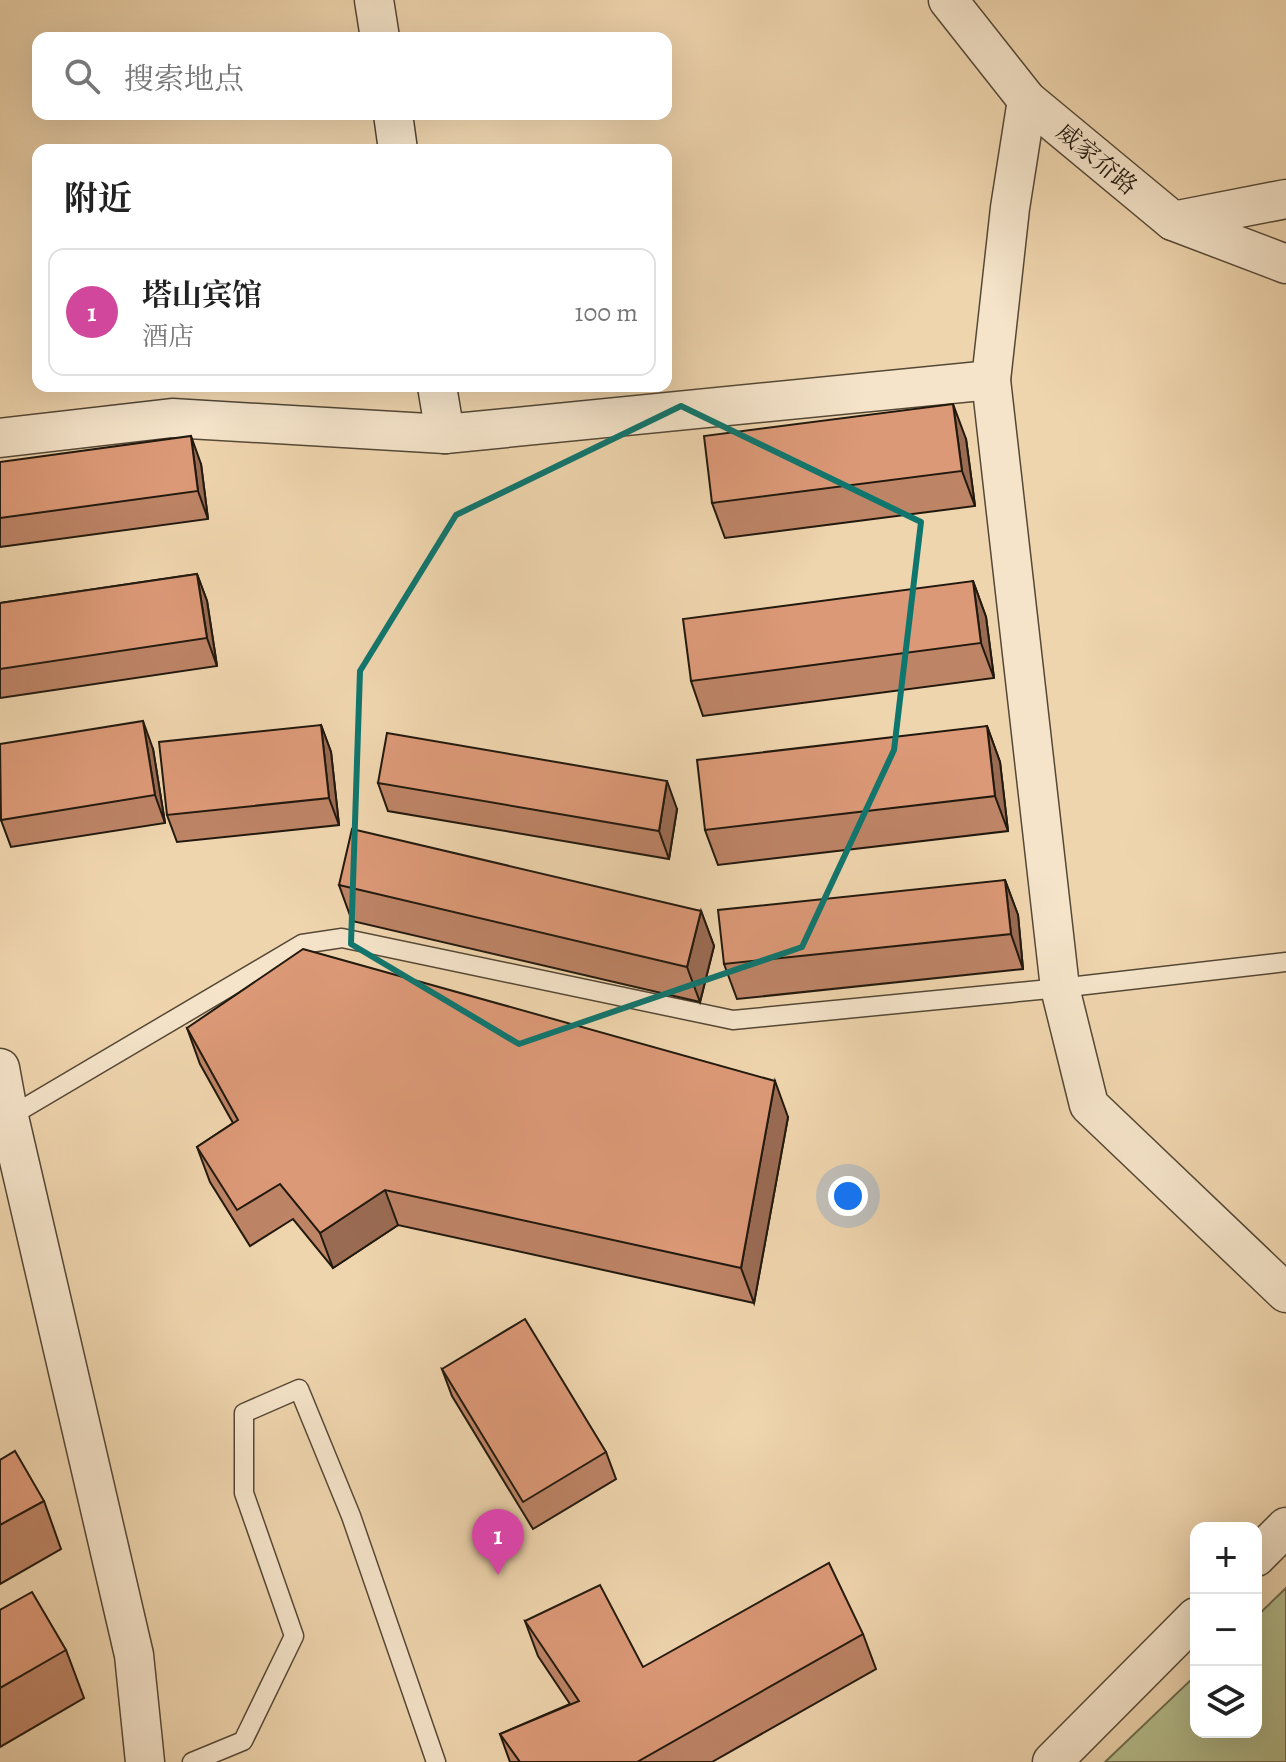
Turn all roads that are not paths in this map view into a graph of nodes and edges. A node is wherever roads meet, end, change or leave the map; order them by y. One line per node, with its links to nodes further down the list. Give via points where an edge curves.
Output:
1 (374, 0): 3 (street)
2 (948, 0): 4 (street, 威家夼路)
3 (379, 32)
4 (1027, 100): 8 (street, 威家夼路); 10 (street)
5 (394, 120): 6 (street)
6 (397, 144)
7 (1286, 199): 8 (street)
8 (1173, 221): 9 (street, 威家夼路)
9 (1286, 264)
10 (991, 380): 12 (street); 15 (street)
11 (438, 392): 12 (street)
12 (445, 434): 13 (street, via 172,418)
13 (0, 438)
14 (1286, 962): 15 (lane)
15 (1060, 988): 17 (lane, via 733,1020 342,938 302,944); 19 (street, via 1089,1105)
16 (0, 1068): 17 (street)
17 (9, 1117): 18 (street)
18 (15, 1199): 23 (street, via 134,1655)
19 (1286, 1293)
20 (1286, 1527): 21 (street)
21 (1262, 1551)
22 (1190, 1623): 26 (street)
23 (145, 1762)
24 (192, 1762): 25 (lane, via 243,1741 294,1636 244,1493 244,1413 299,1389 351,1516)
25 (436, 1762)
26 (1052, 1762)

